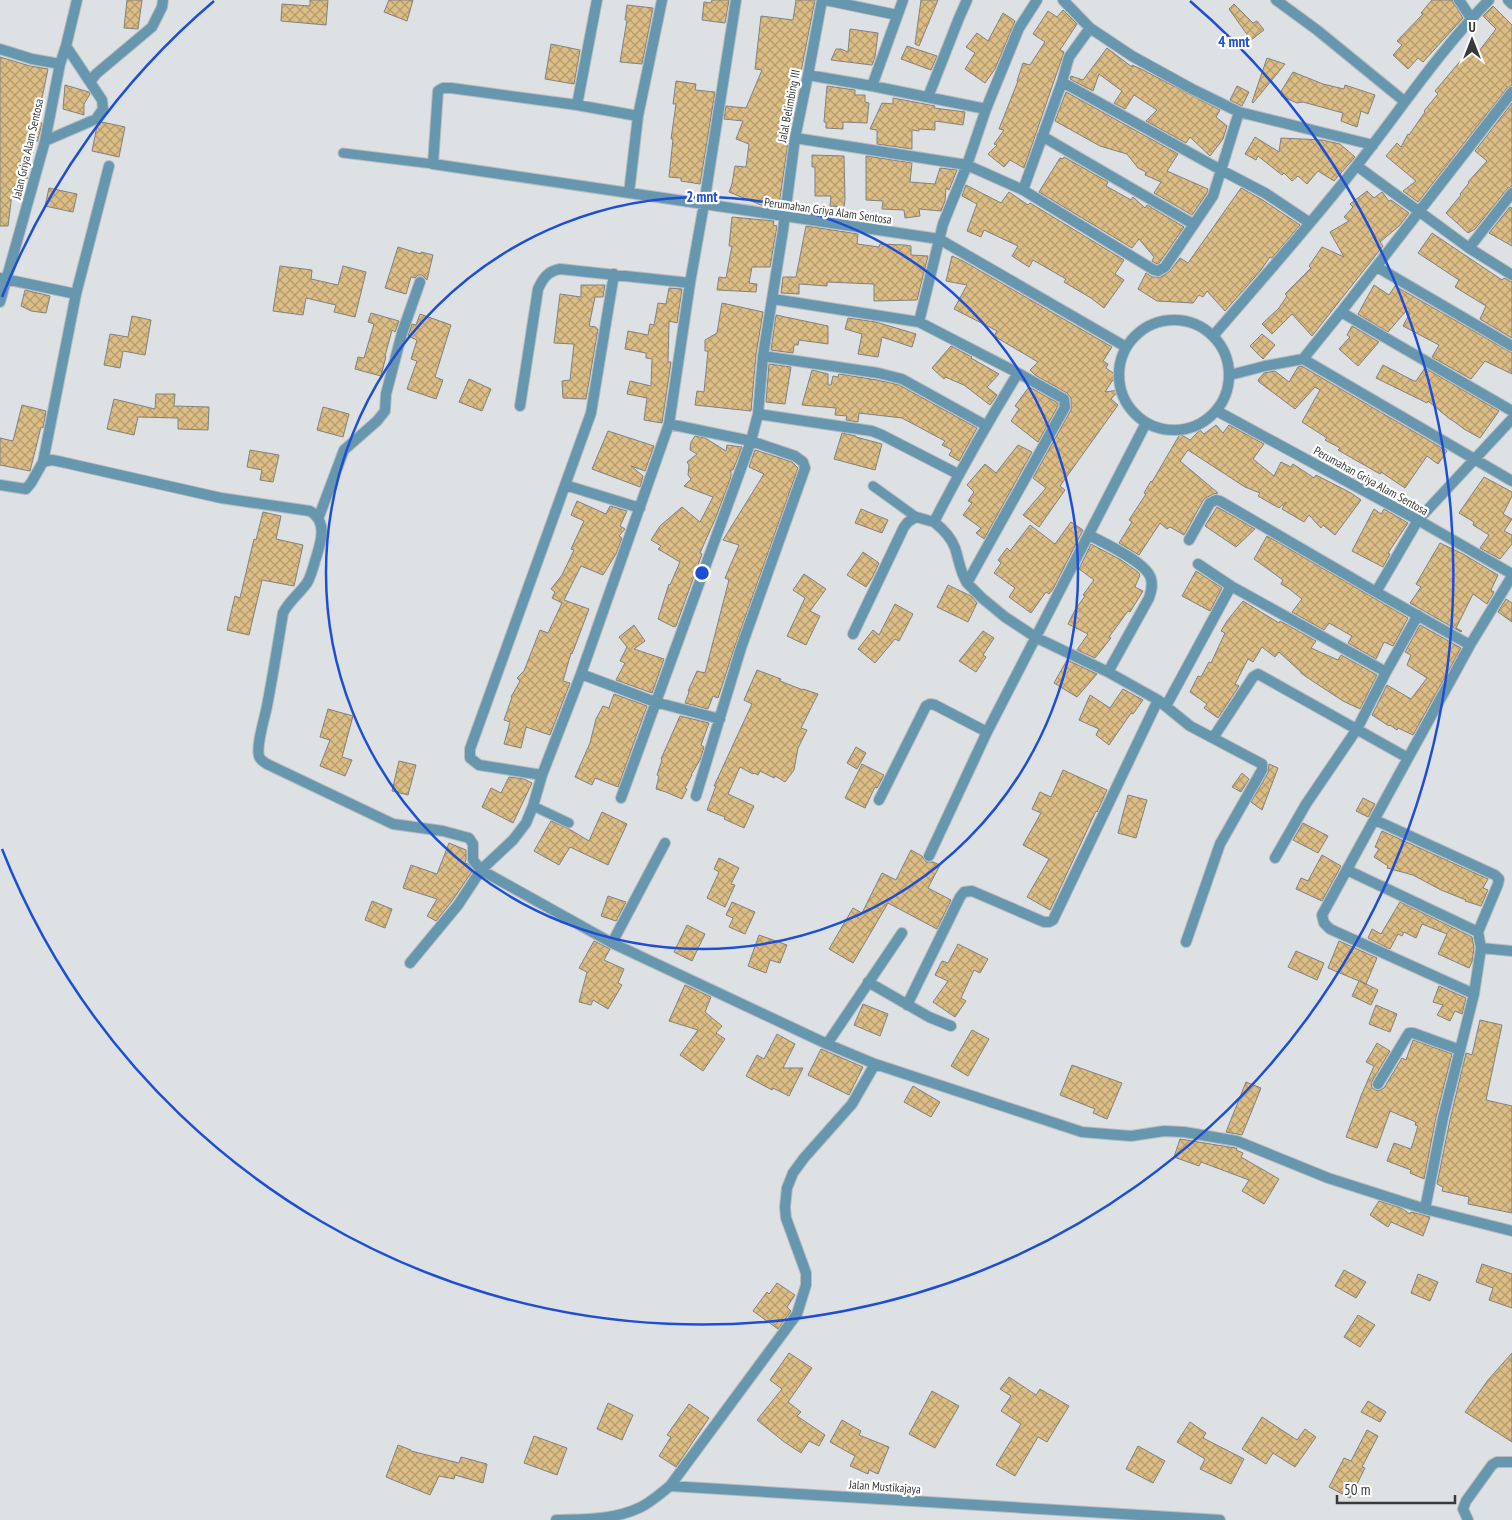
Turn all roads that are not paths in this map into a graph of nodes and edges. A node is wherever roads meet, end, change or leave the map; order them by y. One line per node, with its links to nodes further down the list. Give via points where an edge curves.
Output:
1 (77, 0): 19 (street, Jalan Griya Alam Sentosa)
2 (163, 0): 23 (street, via 152,26)
3 (598, 0): 29 (street)
4 (662, 0): 32 (street)
5 (736, 0): 46 (street)
6 (824, 0): 16 (street); 22 (street, Jalal Belimbing III)
7 (903, 0): 16 (street)
8 (967, 0): 27 (street)
9 (1037, 0): 30 (street, via 1019,28)
10 (1063, 0): 18 (street)
11 (1276, 0): 28 (street)
12 (1459, 0): 17 (street)
13 (1489, 0): 17 (street)
14 (1508, 0): 15 (street)
15 (1512, 4)
16 (897, 15): 25 (street)
17 (1471, 18): 28 (street)
18 (1090, 28): 24 (street, via 1069,57); 31 (street, via 1132,56)
19 (66, 46): 21 (street, Jalan Griya Alam Sentosa); 23 (street)
20 (0, 49): 21 (street)
21 (60, 64): 35 (street, Jalan Griya Alam Sentosa)
22 (808, 75): 25 (street); 34 (street, Jalal Belimbing III)
23 (90, 82): 35 (street, via 102,100 101,114)
24 (1062, 82): 33 (street); 42 (street)
25 (872, 86): 27 (street)
26 (1512, 92): 47 (street)
27 (928, 98): 30 (street)
28 (1404, 101): 36 (street)
29 (577, 105): 32 (street); 38 (street, via 443,88 437,95)
30 (986, 109): 39 (street)
31 (1239, 112): 36 (street); 42 (street)
32 (638, 116): 44 (street)
33 (1042, 136): 43 (street); 50 (street)
34 (795, 138): 39 (street); 48 (street, Jalal Belimbing III)
35 (45, 141): 56 (street, Jalan Griya Alam Sentosa)
36 (1373, 145): 41 (street)
37 (343, 153): 38 (lane)
38 (433, 164): 44 (street, Perumahan Griya Alam Sentosa)
39 (967, 165): 43 (street); 51 (street)
40 (109, 166): 59 (street)
41 (1357, 166): 47 (street); 49 (street)
42 (1221, 170): 49 (street, via 1265,193); 50 (street, via 1213,196)
43 (1023, 190): 50 (street, via 1156,271 1165,267)
44 (629, 193): 46 (street, Perumahan Griya Alam Sentosa)
45 (1512, 193): 52 (street)
46 (704, 204): 48 (street, Perumahan Griya Alam Sentosa); 58 (street)
47 (1419, 210): 52 (street); 53 (street)
48 (784, 217): 51 (street, Perumahan Griya Alam Sentosa); 60 (street, Jalal Belimbing III)
49 (1310, 223): 64 (street)
50 (1194, 224)
51 (939, 239): 63 (street); 65 (street, Perumahan Griya Alam Sentosa)
52 (1469, 248): 55 (street)
53 (1377, 267): 62 (street); 66 (street)
54 (614, 274): 58 (street); 71 (street, via 560,269 547,274 542,281 536,299); 85 (street, via 593,406)
55 (1512, 275)
56 (4, 279): 59 (street); 61 (street, Jalan Griya Alam Sentosa)
57 (420, 282): 89 (street, via 402,332 386,394 385,411 344,450)
58 (690, 283): 77 (street)
59 (76, 294): 81 (street)
60 (773, 299): 63 (street); 67 (street, Jalal Belimbing III)
61 (0, 302)
62 (1341, 312): 68 (street); 73 (street)
63 (919, 322): 69 (street)
64 (1214, 336): 65 (street, via 1200,326 1168,320 1151,325); 70 (street, via 1228,361)
65 (1126, 346): 76 (street, via 1120,364 1122,395 1136,416)
66 (1512, 346)
67 (763, 356): 74 (street, Jalal Belimbing III); 78 (street, via 902,379)
68 (1303, 359): 70 (street); 80 (street)
69 (1018, 373): 78 (street); 96 (street, via 1064,399 1065,407)
70 (1230, 375): 72 (street, via 1224,400)
71 (520, 406)
72 (1217, 411): 76 (street, via 1207,420 1184,430 1158,428); 90 (street, Perumahan Griya Alam Sentosa)
73 (1512, 412)
74 (758, 414): 79 (street, Jalal Belimbing III); 82 (street, via 872,432)
75 (1512, 419): 80 (street)
76 (1146, 423): 92 (street)
77 (669, 424): 79 (street); 87 (street)
78 (985, 425): 82 (street)
79 (751, 441): 106 (street, Jalal Belimbing III); 108 (street, via 795,456 804,462 805,468 741,648)
80 (1474, 460): 83 (street); 90 (street)
81 (43, 462): 84 (street, via 26,489); 89 (street, via 52,460 221,498 310,512)
82 (958, 474): 91 (street)
83 (1512, 481)
84 (0, 485)
85 (566, 485): 87 (street); 113 (street, via 469,754 479,765)
86 (873, 486): 88 (lane)
87 (640, 508): 105 (street)
88 (916, 517): 91 (street); 100 (street, via 904,527)
89 (318, 519): 123 (street, via 322,540 311,574 283,613 259,756 278,770 388,823 469,838 474,844 474,860)
90 (1418, 520): 95 (street, Perumahan Griya Alam Sentosa); 98 (street)
91 (934, 522): 96 (street, via 950,537)
92 (1089, 535): 101 (street); 103 (street, via 1143,566 1151,578 1148,598)
93 (1189, 540): 98 (street, via 1210,503 1220,500)
94 (1198, 564): 97 (street)
95 (1512, 575): 102 (street)
96 (967, 583): 101 (street, via 1005,617)
97 (1231, 586): 104 (street); 107 (street)
98 (1376, 592): 99 (street)
99 (1418, 615): 102 (street); 104 (street)
100 (852, 634)
101 (1037, 638): 103 (street); 110 (street)
102 (1470, 645): 112 (street)
103 (1108, 672): 107 (street)
104 (1386, 672): 109 (street)
105 (581, 674): 106 (street); 113 (street)
106 (655, 702): 108 (street); 115 (street, Jalal Belimbing III)
107 (1162, 703): 111 (street, via 1190,726); 134 (street, via 1053,920 1044,922 972,891 964,892)
108 (720, 720): 114 (street)
109 (1357, 729): 111 (street, via 1258,674); 112 (street); 122 (street, via 1306,804)
110 (987, 732): 116 (street, via 935,705 926,706); 121 (street)
111 (1214, 738): 127 (street, via 1260,762 1263,768 1220,844)
112 (1408, 758): 118 (street)
113 (542, 774): 117 (street)
114 (696, 796)
115 (621, 798)
116 (879, 800)
117 (534, 806): 119 (lane); 123 (street, via 514,840)
118 (1375, 820): 124 (street); 125 (street, via 1497,876 1498,884)
119 (569, 823)
120 (666, 843): 128 (street)
121 (929, 856)
122 (1275, 858)
123 (481, 870): 128 (street); 131 (street, via 458,905)
124 (1346, 870): 125 (street); 133 (street, via 1323,911 1322,920 1326,926)
125 (1478, 932): 129 (street)
126 (902, 933): 132 (street)
127 (1186, 942)
128 (612, 943): 136 (street)
129 (1481, 948): 130 (street); 133 (street)
130 (1512, 951)
131 (410, 963)
132 (868, 982): 134 (street); 136 (street)
133 (1474, 994): 137 (street)
134 (907, 1006): 135 (street)
135 (950, 1026)
136 (827, 1044): 138 (street)
137 (1460, 1050): 139 (street, via 1409,1034); 140 (street)
138 (875, 1064): 140 (street, via 1082,1132 1131,1136 1170,1131 1227,1138 1328,1178); 143 (street, via 852,1104 804,1158 787,1188 786,1218 806,1274 797,1314)
139 (1378, 1084)
140 (1425, 1209): 141 (street)
141 (1512, 1231)
142 (1512, 1462): 146 (street, via 1492,1465 1466,1501 1463,1508)
143 (670, 1486): 144 (street, via 640,1508 623,1514); 145 (street, Jalan Mustikajaya)
144 (556, 1520)
145 (1220, 1520)
146 (1468, 1520)

